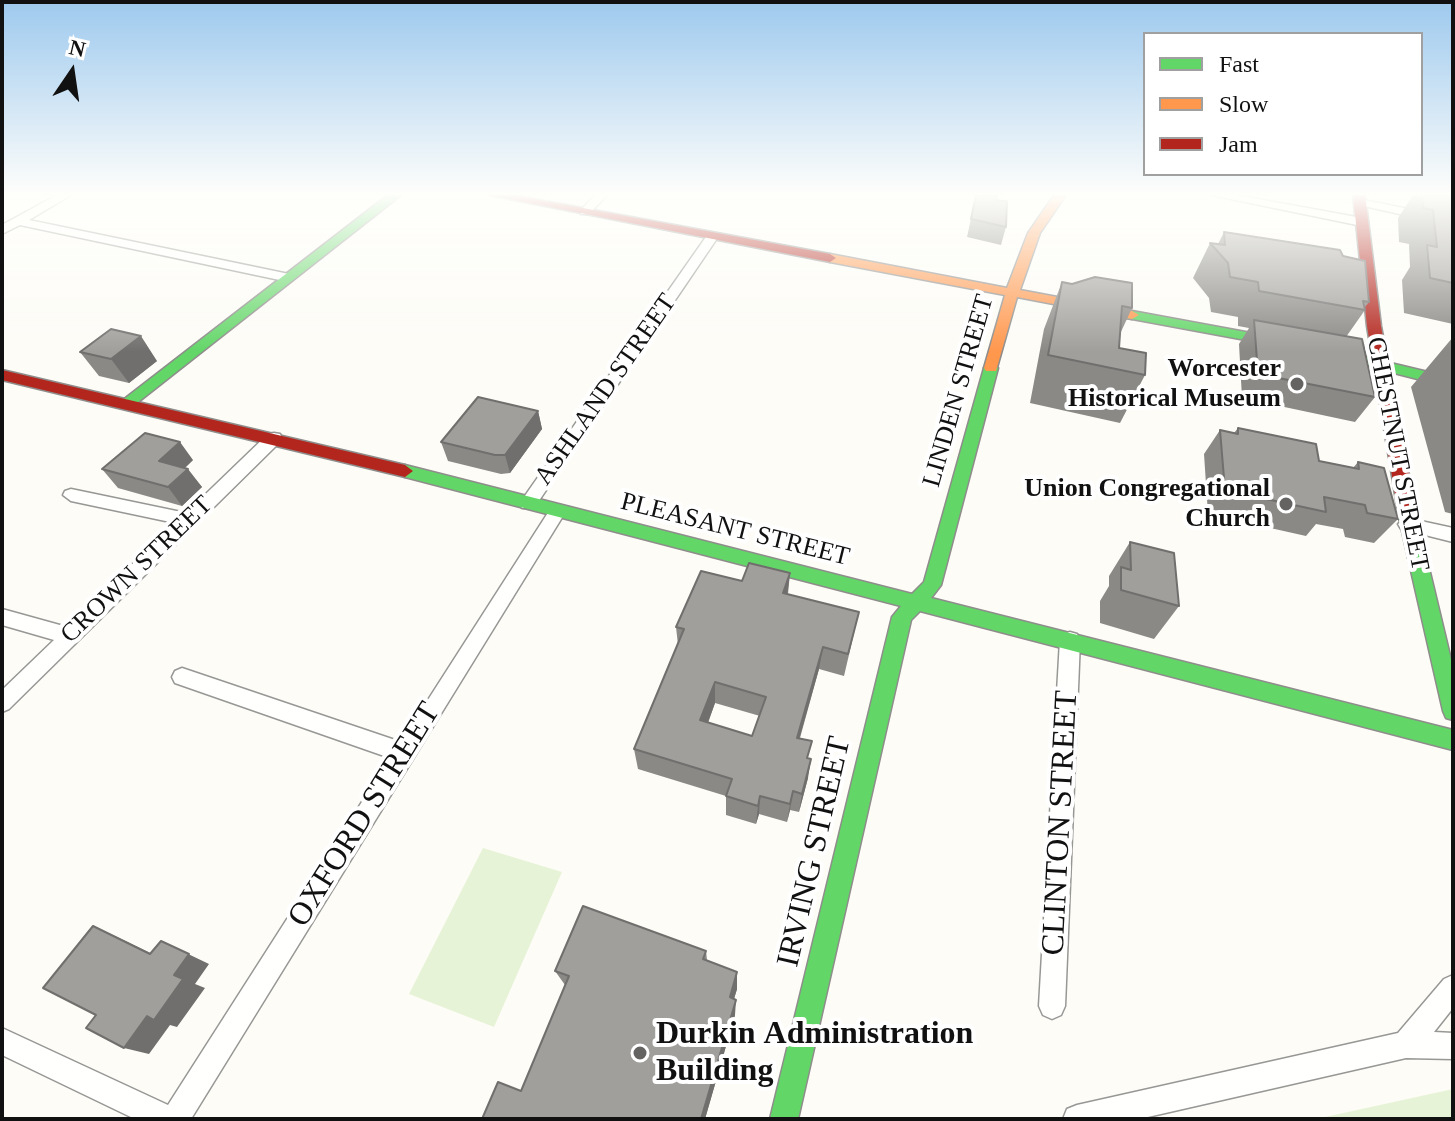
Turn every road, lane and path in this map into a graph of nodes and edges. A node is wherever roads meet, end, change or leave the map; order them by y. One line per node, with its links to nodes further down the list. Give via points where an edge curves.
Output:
1 (143, 247): 7 (street)
2 (328, 247): 7 (main road)
3 (705, 247): 15 (street, ASHLAND STREET)
4 (768, 247): 8 (main road)
5 (1029, 247): 8 (main road, LINDEN STREET)
6 (1365, 247): 9 (main road, CHESTNUT STREET)
7 (289, 278): 12 (main road)
8 (1014, 293): 9 (main road); 20 (main road, LINDEN STREET, via 932,585)
9 (1377, 361): 11 (main road); 18 (main road, CHESTNUT STREET)
10 (2, 375): 12 (main road, PLEASANT STREET)
11 (1453, 383)
12 (128, 403): 13 (main road, PLEASANT STREET)
13 (274, 438): 15 (main road, PLEASANT STREET); 17 (street, CROWN STREET)
14 (71, 495): 17 (street)
15 (528, 504): 16 (main road, PLEASANT STREET)
16 (557, 512): 20 (main road, PLEASANT STREET); 28 (street, OXFORD STREET)
17 (189, 520): 22 (street, CROWN STREET)
18 (1407, 524): 19 (street); 26 (main road, CHESTNUT STREET)
19 (1453, 535)
20 (914, 602): 23 (main road, PLEASANT STREET); 36 (main road, IRVING STREET, via 902,617)
21 (2, 617): 22 (street)
22 (70, 636): 25 (street, CROWN STREET)
23 (1070, 640): 27 (main road, PLEASANT STREET); 30 (street, CLINTON STREET)
24 (182, 677): 28 (street)
25 (2, 703)
26 (1453, 711)
27 (1453, 740)
28 (405, 753): 35 (street, OXFORD STREET)
29 (1453, 988): 32 (street)
30 (1052, 1006)
31 (2, 1041): 34 (street)
32 (1406, 1045): 33 (street); 37 (street)
33 (1453, 1046)
34 (166, 1119)
35 (175, 1119)
36 (784, 1119)
37 (1077, 1119)

